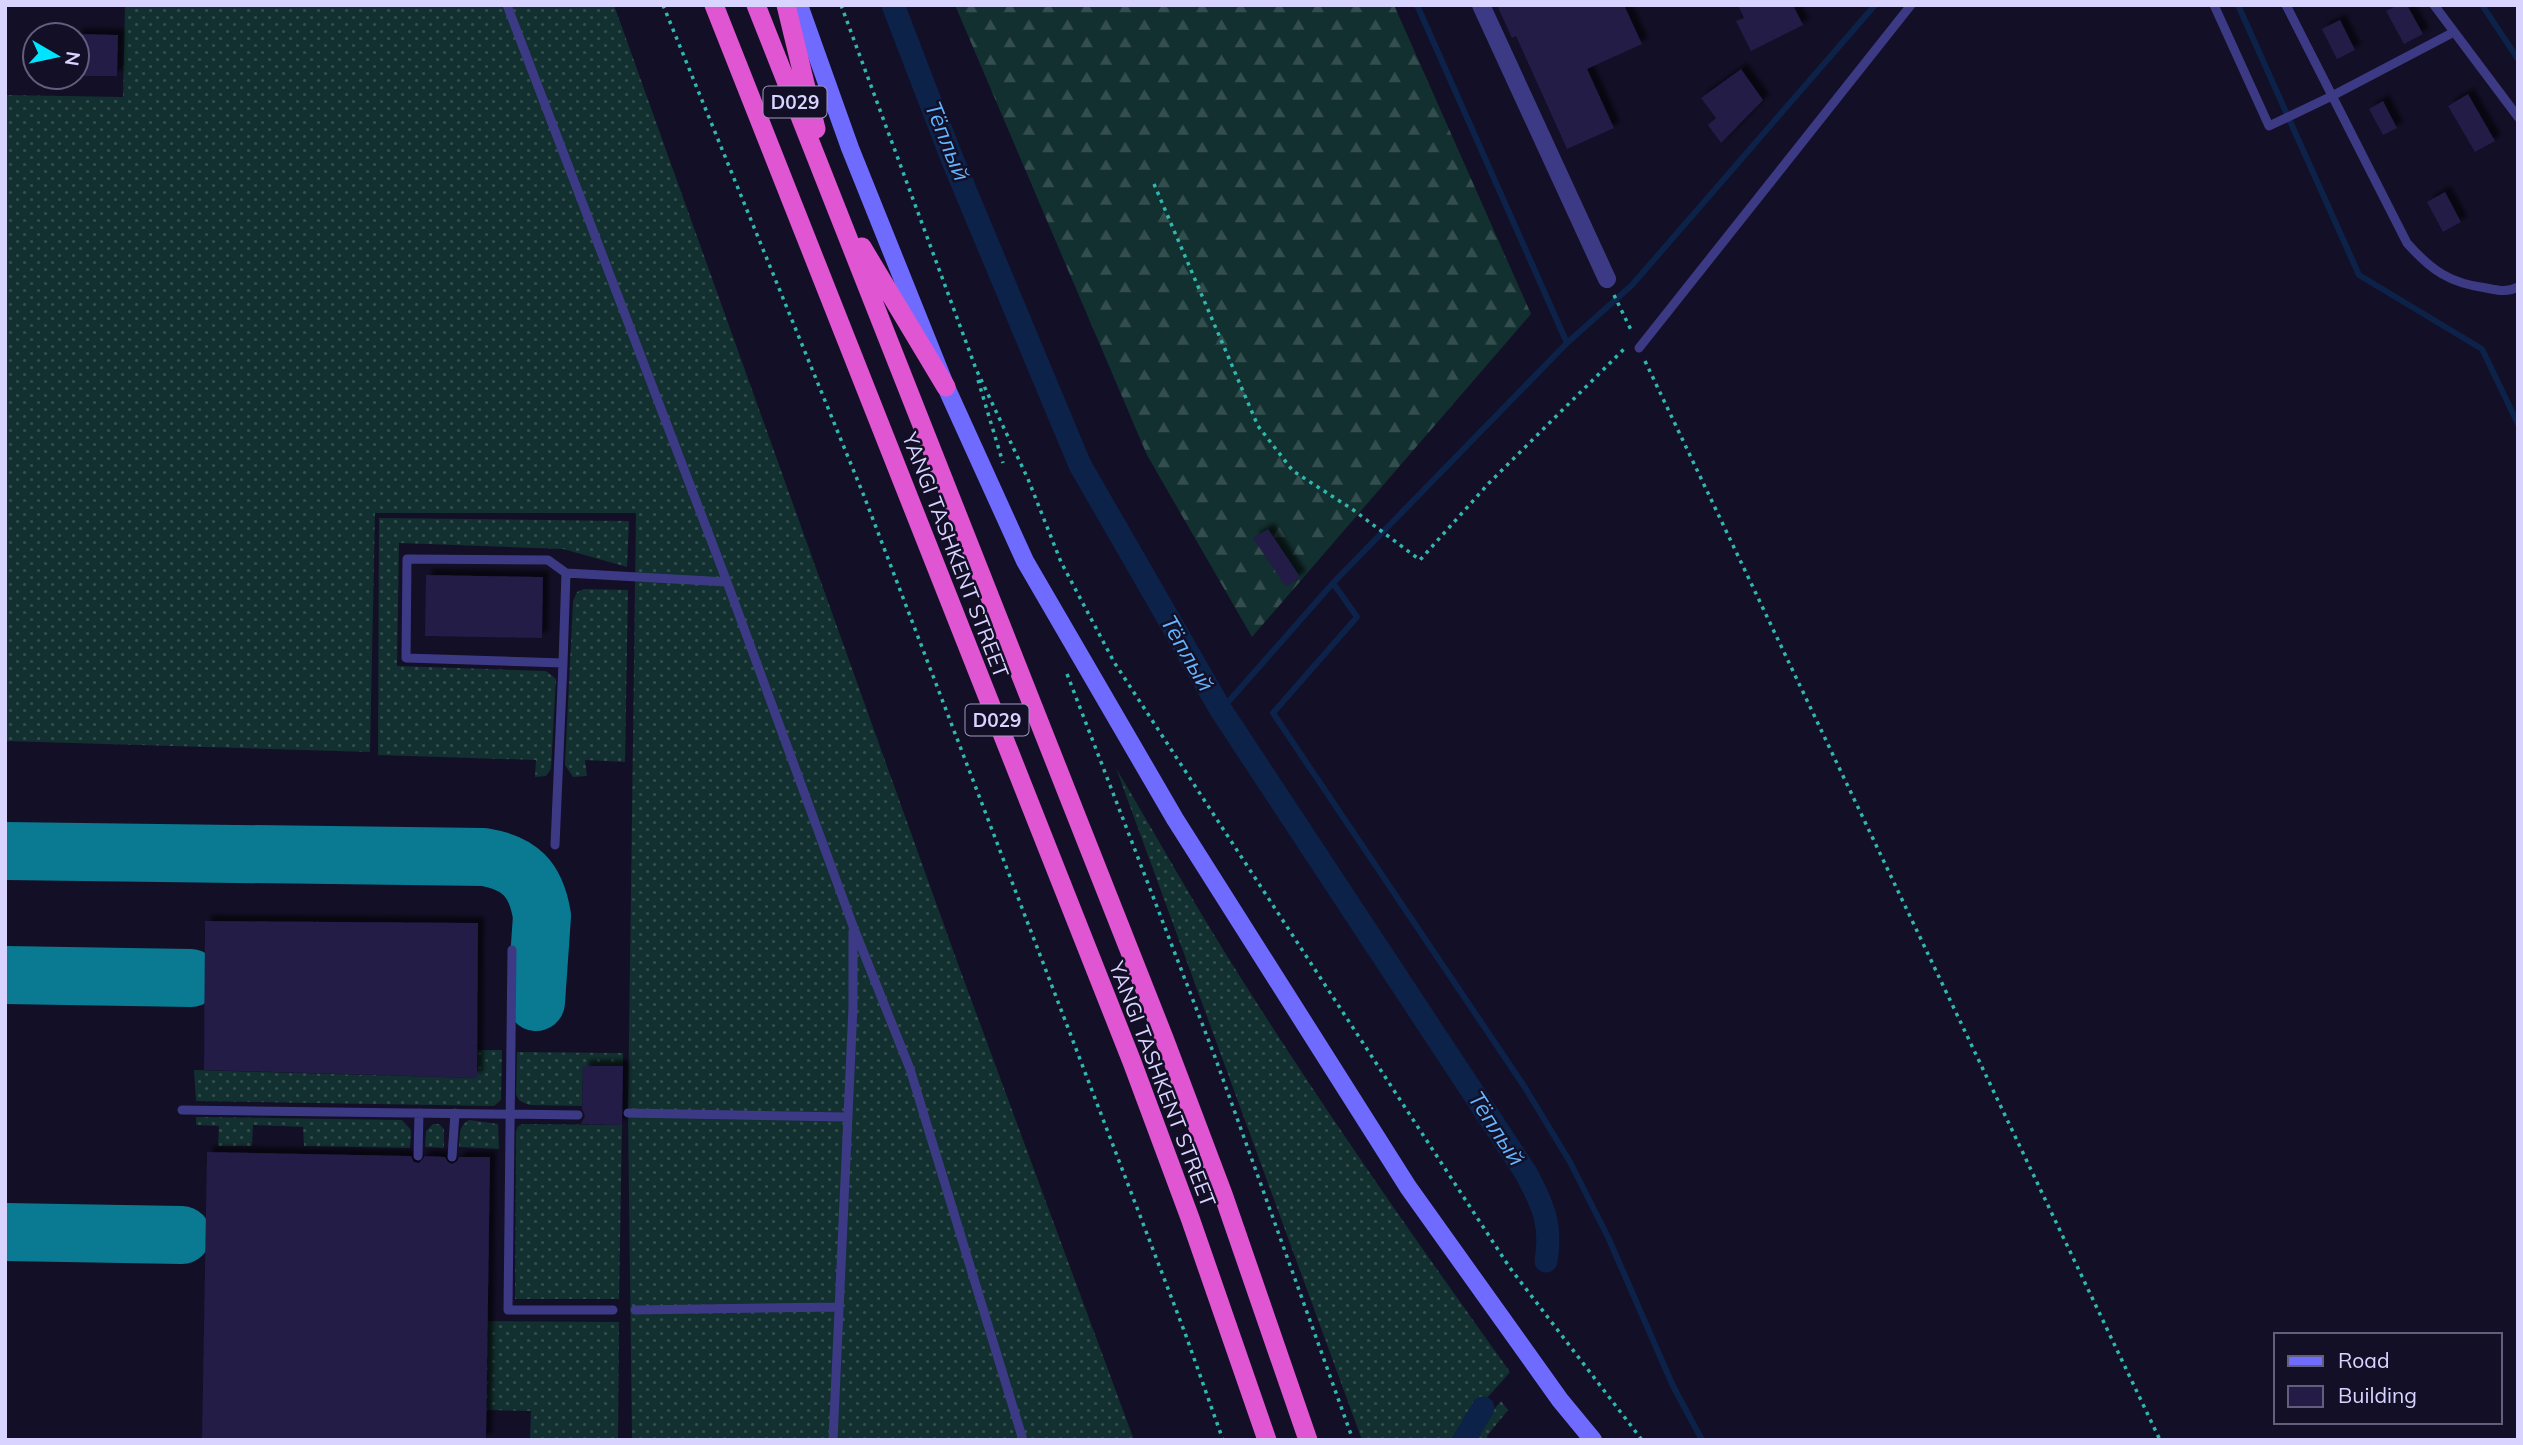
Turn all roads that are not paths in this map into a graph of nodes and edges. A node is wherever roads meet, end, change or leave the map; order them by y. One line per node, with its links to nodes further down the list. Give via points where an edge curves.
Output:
1 (507, 5): 20 (lane)
2 (714, 5): 39 (highway, YANGI TASHKENT STREET / D029, via 1132,1062)
3 (756, 5): 14 (highway, YANGI TASHKENT STREET / D029)
4 (786, 5): 14 (highway)
5 (799, 5): 18 (main road, via 850,148)
6 (1481, 5): 15 (street)
7 (1911, 5): 17 (lane)
8 (2214, 5): 12 (lane, via 2269,126)
9 (2286, 5): 12 (lane)
10 (2434, 5): 11 (lane)
11 (2454, 32): 12 (lane); 13 (lane)
12 (2332, 96): 16 (lane, via 2407,243 2425,264 2460,285)
13 (2518, 117)
14 (833, 200): 18 (highway); 40 (highway, YANGI TASHKENT STREET / D029, via 1159,1025)
15 (1606, 279)
16 (2518, 288)
17 (1639, 348)
18 (946, 387): 41 (main road, via 1026,561 1175,819 1408,1187)
19 (566, 573): 20 (lane); 21 (lane); 21 (lane, via 548,560 407,559 406,657)
20 (727, 582): 23 (lane)
21 (562, 663): 22 (lane)
22 (555, 845)
23 (853, 926): 31 (lane); 38 (lane, via 910,1069)
24 (512, 950): 29 (lane)
25 (182, 1110): 26 (lane)
26 (419, 1113): 27 (lane); 32 (lane)
27 (455, 1113): 29 (lane); 33 (lane)
28 (628, 1113): 31 (lane)
29 (510, 1114): 30 (lane); 35 (lane, via 508,1310)
30 (578, 1115)
31 (846, 1117): 34 (lane)
32 (418, 1156)
33 (453, 1157)
34 (838, 1307): 36 (lane); 37 (lane)
35 (613, 1310)
36 (635, 1310)
37 (833, 1440)
38 (1023, 1440)
39 (1267, 1440)
40 (1308, 1440)
41 (1593, 1440)

